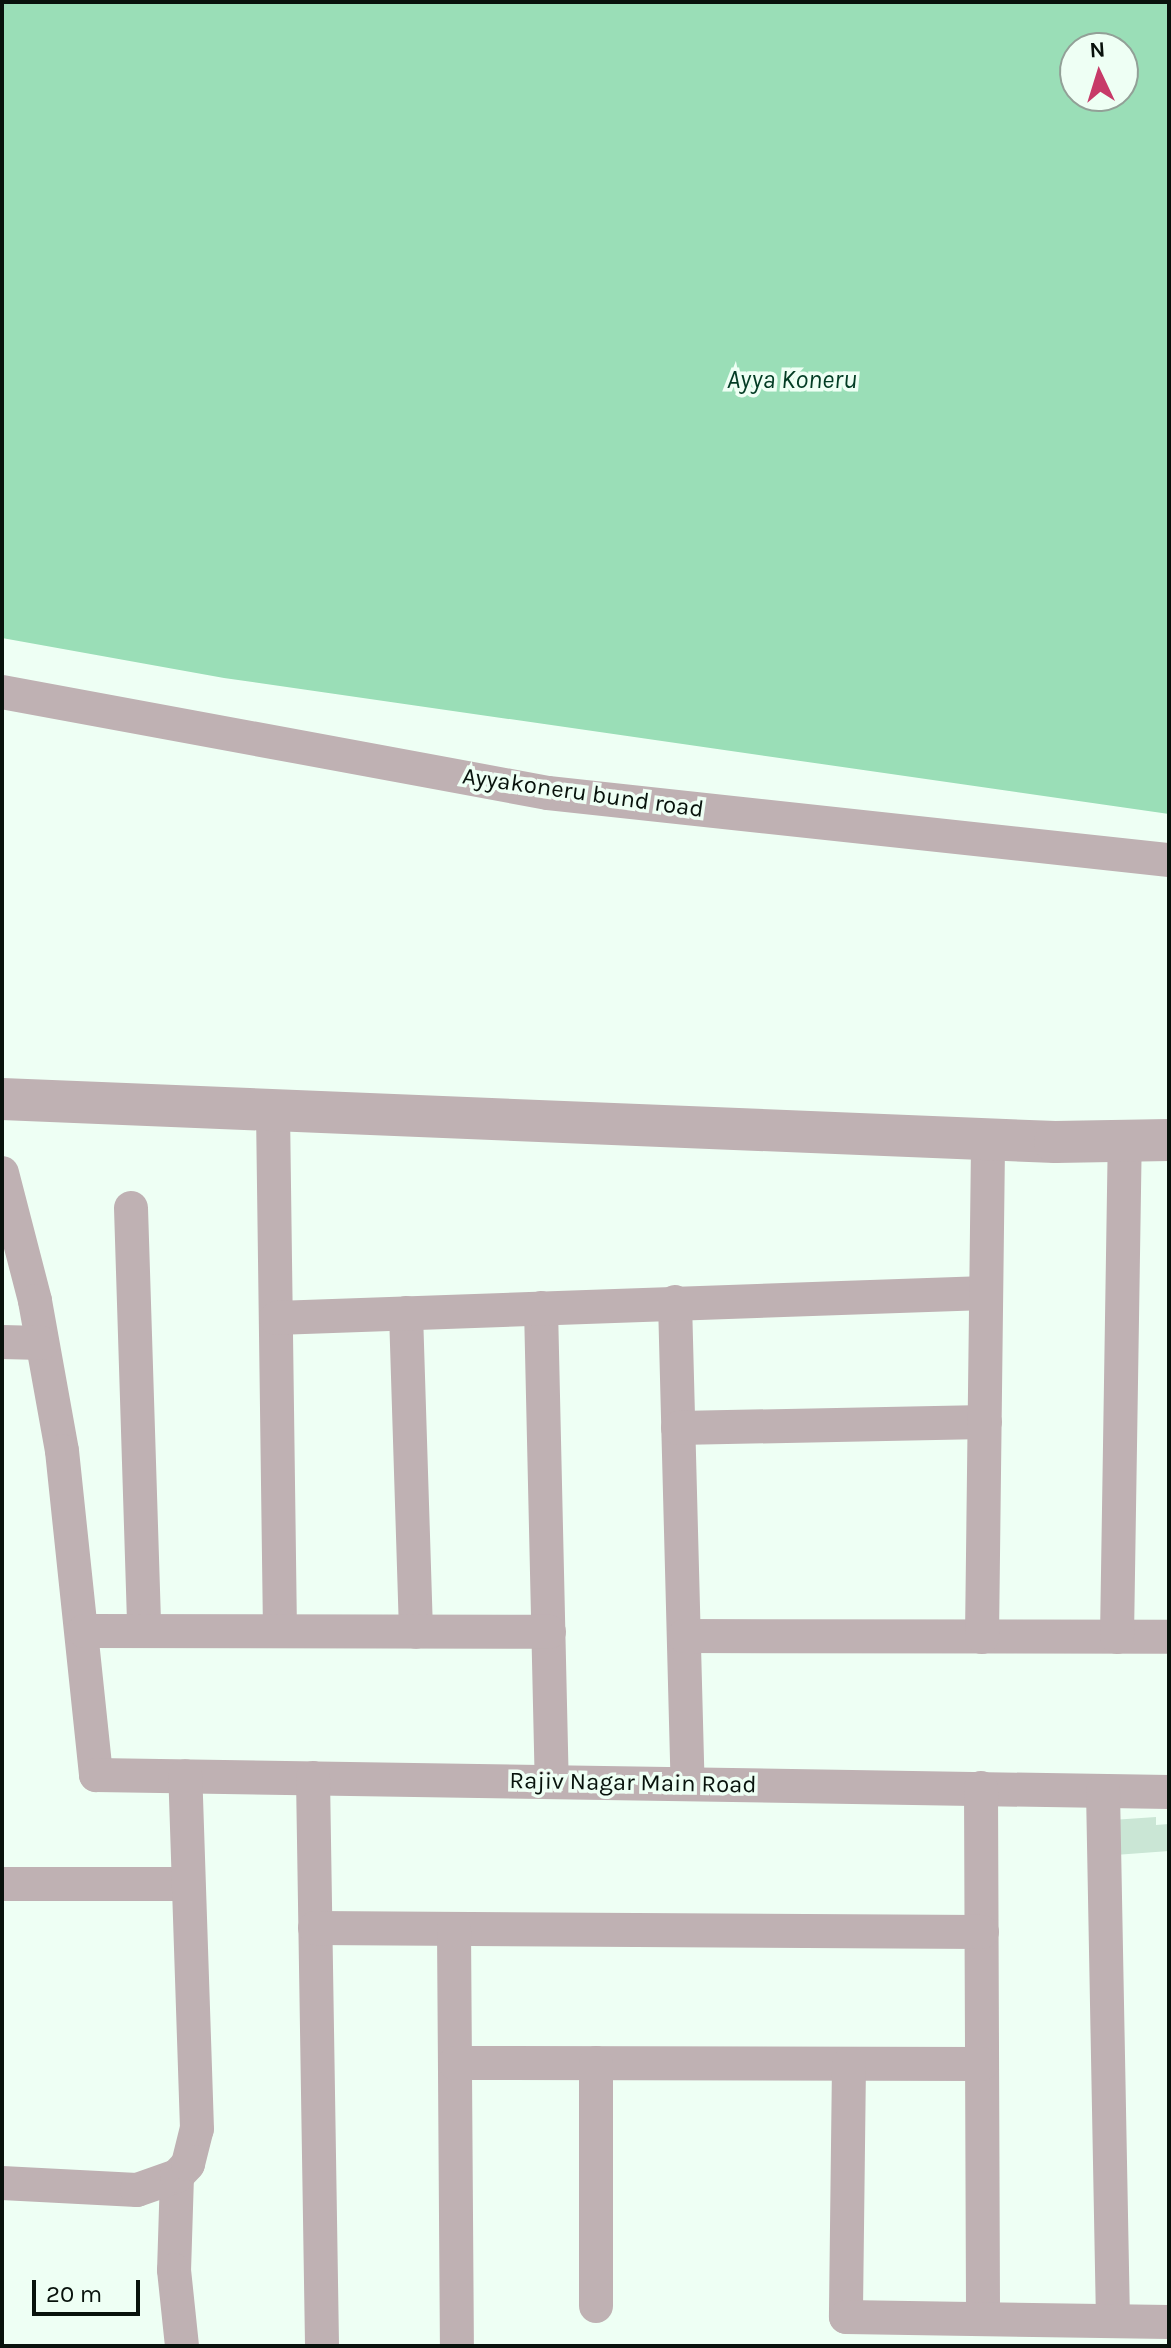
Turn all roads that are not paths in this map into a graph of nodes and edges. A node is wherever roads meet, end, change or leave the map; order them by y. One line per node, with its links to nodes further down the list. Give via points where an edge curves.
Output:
1 (2, 692): 2 (street, Ayyakoneru bund road, via 548,793)
2 (1169, 860)
3 (2, 1099): 4 (street)
4 (273, 1111): 5 (street); 14 (street)
5 (988, 1139): 6 (street); 10 (street)
6 (1125, 1140): 7 (street); 26 (street)
7 (1169, 1140)
8 (2, 1173): 16 (street)
9 (131, 1208): 20 (street)
10 (986, 1293): 11 (street); 17 (street)
11 (675, 1302): 12 (street); 18 (street)
12 (541, 1308): 13 (street); 23 (street)
13 (406, 1313): 14 (street); 22 (street)
14 (276, 1318): 21 (street)
15 (2, 1342): 16 (street)
16 (42, 1343): 19 (street)
17 (985, 1422): 18 (street); 25 (street)
18 (678, 1428): 24 (street)
19 (84, 1631): 20 (street); 28 (street, Rajiv Nagar Main Road, via 96,1775)
20 (144, 1631): 21 (street)
21 (280, 1631): 22 (street)
22 (416, 1632): 23 (street)
23 (549, 1632): 30 (street)
24 (684, 1636): 25 (street); 31 (street)
25 (982, 1637): 26 (street)
26 (1117, 1637): 27 (street)
27 (1169, 1637)
28 (185, 1776): 29 (street, Rajiv Nagar Main Road); 36 (street)
29 (313, 1778): 30 (street, Rajiv Nagar Main Road); 37 (street)
30 (552, 1782): 31 (street, Rajiv Nagar Main Road)
31 (688, 1784): 32 (street, Rajiv Nagar Main Road)
32 (981, 1788): 33 (street, Rajiv Nagar Main Road); 39 (street)
33 (1103, 1791): 34 (street, Rajiv Nagar Main Road); 48 (street)
34 (1169, 1792)
35 (2, 1884): 36 (street)
36 (188, 1884): 44 (street, via 197,2129 188,2164)
37 (315, 1928): 38 (street); 51 (street)
38 (454, 1929): 39 (street); 40 (street)
39 (982, 1932): 43 (street)
40 (455, 2063): 41 (street); 52 (street)
41 (596, 2063): 42 (street); 46 (street)
42 (849, 2064): 43 (street); 47 (street, via 846,2317)
43 (982, 2064): 47 (street)
44 (177, 2176): 45 (street, via 158,2185 113,2191); 50 (street, via 174,2270)
45 (2, 2183)
46 (596, 2306)
47 (983, 2319): 48 (street)
48 (1113, 2321): 49 (street)
49 (1169, 2322)
50 (182, 2346)
51 (322, 2346)
52 (457, 2346)

